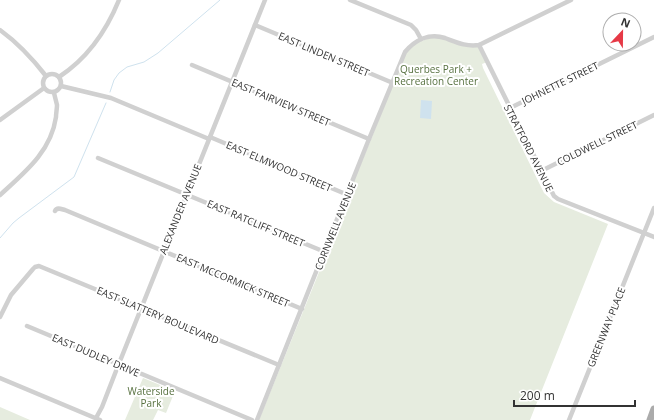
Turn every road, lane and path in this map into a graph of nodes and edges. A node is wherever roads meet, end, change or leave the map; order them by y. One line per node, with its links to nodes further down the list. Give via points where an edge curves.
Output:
1 (119, 0): 12 (street, via 92,48)
2 (265, 0): 5 (street, ALEXANDER AVENUE)
3 (350, 0): 8 (street, via 411,25)
4 (570, 0): 9 (street)
5 (255, 25): 13 (street, ALEXANDER AVENUE); 14 (street, EAST LINDEN STREET)
6 (0, 30): 11 (street, via 24,49)
7 (654, 37): 18 (street, JOHNETTE STREET)
8 (421, 39): 9 (street, via 441,37 463,45); 14 (street, CORNWELL AVENUE, via 406,52)
9 (479, 45): 18 (street, STRATFORD AVENUE)
10 (192, 65): 13 (street, EAST FAIRVIEW STREET)
11 (46, 76): 12 (street, via 55,74); 16 (street, via 42,82)
12 (59, 77): 15 (street)
13 (232, 82): 21 (street, ALEXANDER AVENUE); 22 (street, EAST FAIRVIEW STREET)
14 (393, 83): 22 (street, CORNWELL AVENUE)
15 (61, 86): 17 (street); 21 (street, EAST ELMWOOD STREET, via 110,98)
16 (44, 88): 17 (street); 20 (street)
17 (54, 92): 25 (street, via 57,105 50,138 29,169)
18 (510, 108): 24 (street, STRATFORD AVENUE)
19 (654, 115): 24 (street, COLDWELL STREET)
20 (0, 120)
21 (209, 138): 26 (street, ALEXANDER AVENUE); 27 (street, EAST ELMWOOD STREET)
22 (370, 139): 27 (street, CORNWELL AVENUE)
23 (98, 158): 26 (street, EAST RATCLIFF STREET)
24 (541, 171): 30 (street, STRATFORD AVENUE, via 555,197)
25 (0, 195)
26 (186, 195): 32 (street, ALEXANDER AVENUE); 33 (street, EAST RATCLIFF STREET)
27 (348, 195): 33 (street, CORNWELL AVENUE)
28 (654, 208): 30 (street, GREENWAY PLACE)
29 (54, 211): 32 (street, EAST MCCORMICK STREET, via 58,208 65,210)
30 (644, 233): 31 (street, STRATFORD AVENUE); 45 (street, GREENWAY PLACE)
31 (654, 238)
32 (164, 251): 34 (street, ALEXANDER AVENUE); 35 (street, EAST MCCORMICK STREET)
33 (325, 252): 35 (street, CORNWELL AVENUE)
34 (141, 308): 36 (street, EAST SLATTERY BOULEVARD, via 37,266 11,295); 38 (street, ALEXANDER AVENUE); 39 (street, EAST SLATTERY BOULEVARD)
35 (302, 309): 39 (street, CORNWELL AVENUE)
36 (0, 317)
37 (27, 326): 38 (street, EAST DUDLEY DRIVE)
38 (118, 364): 42 (street, ALEXANDER AVENUE); 43 (street, EAST DUDLEY DRIVE)
39 (279, 365): 44 (street, CORNWELL AVENUE)
40 (0, 378): 42 (street)
41 (654, 409): 46 (main road)
42 (98, 419)
43 (252, 420)
44 (257, 420)
45 (569, 420)
46 (650, 420)

